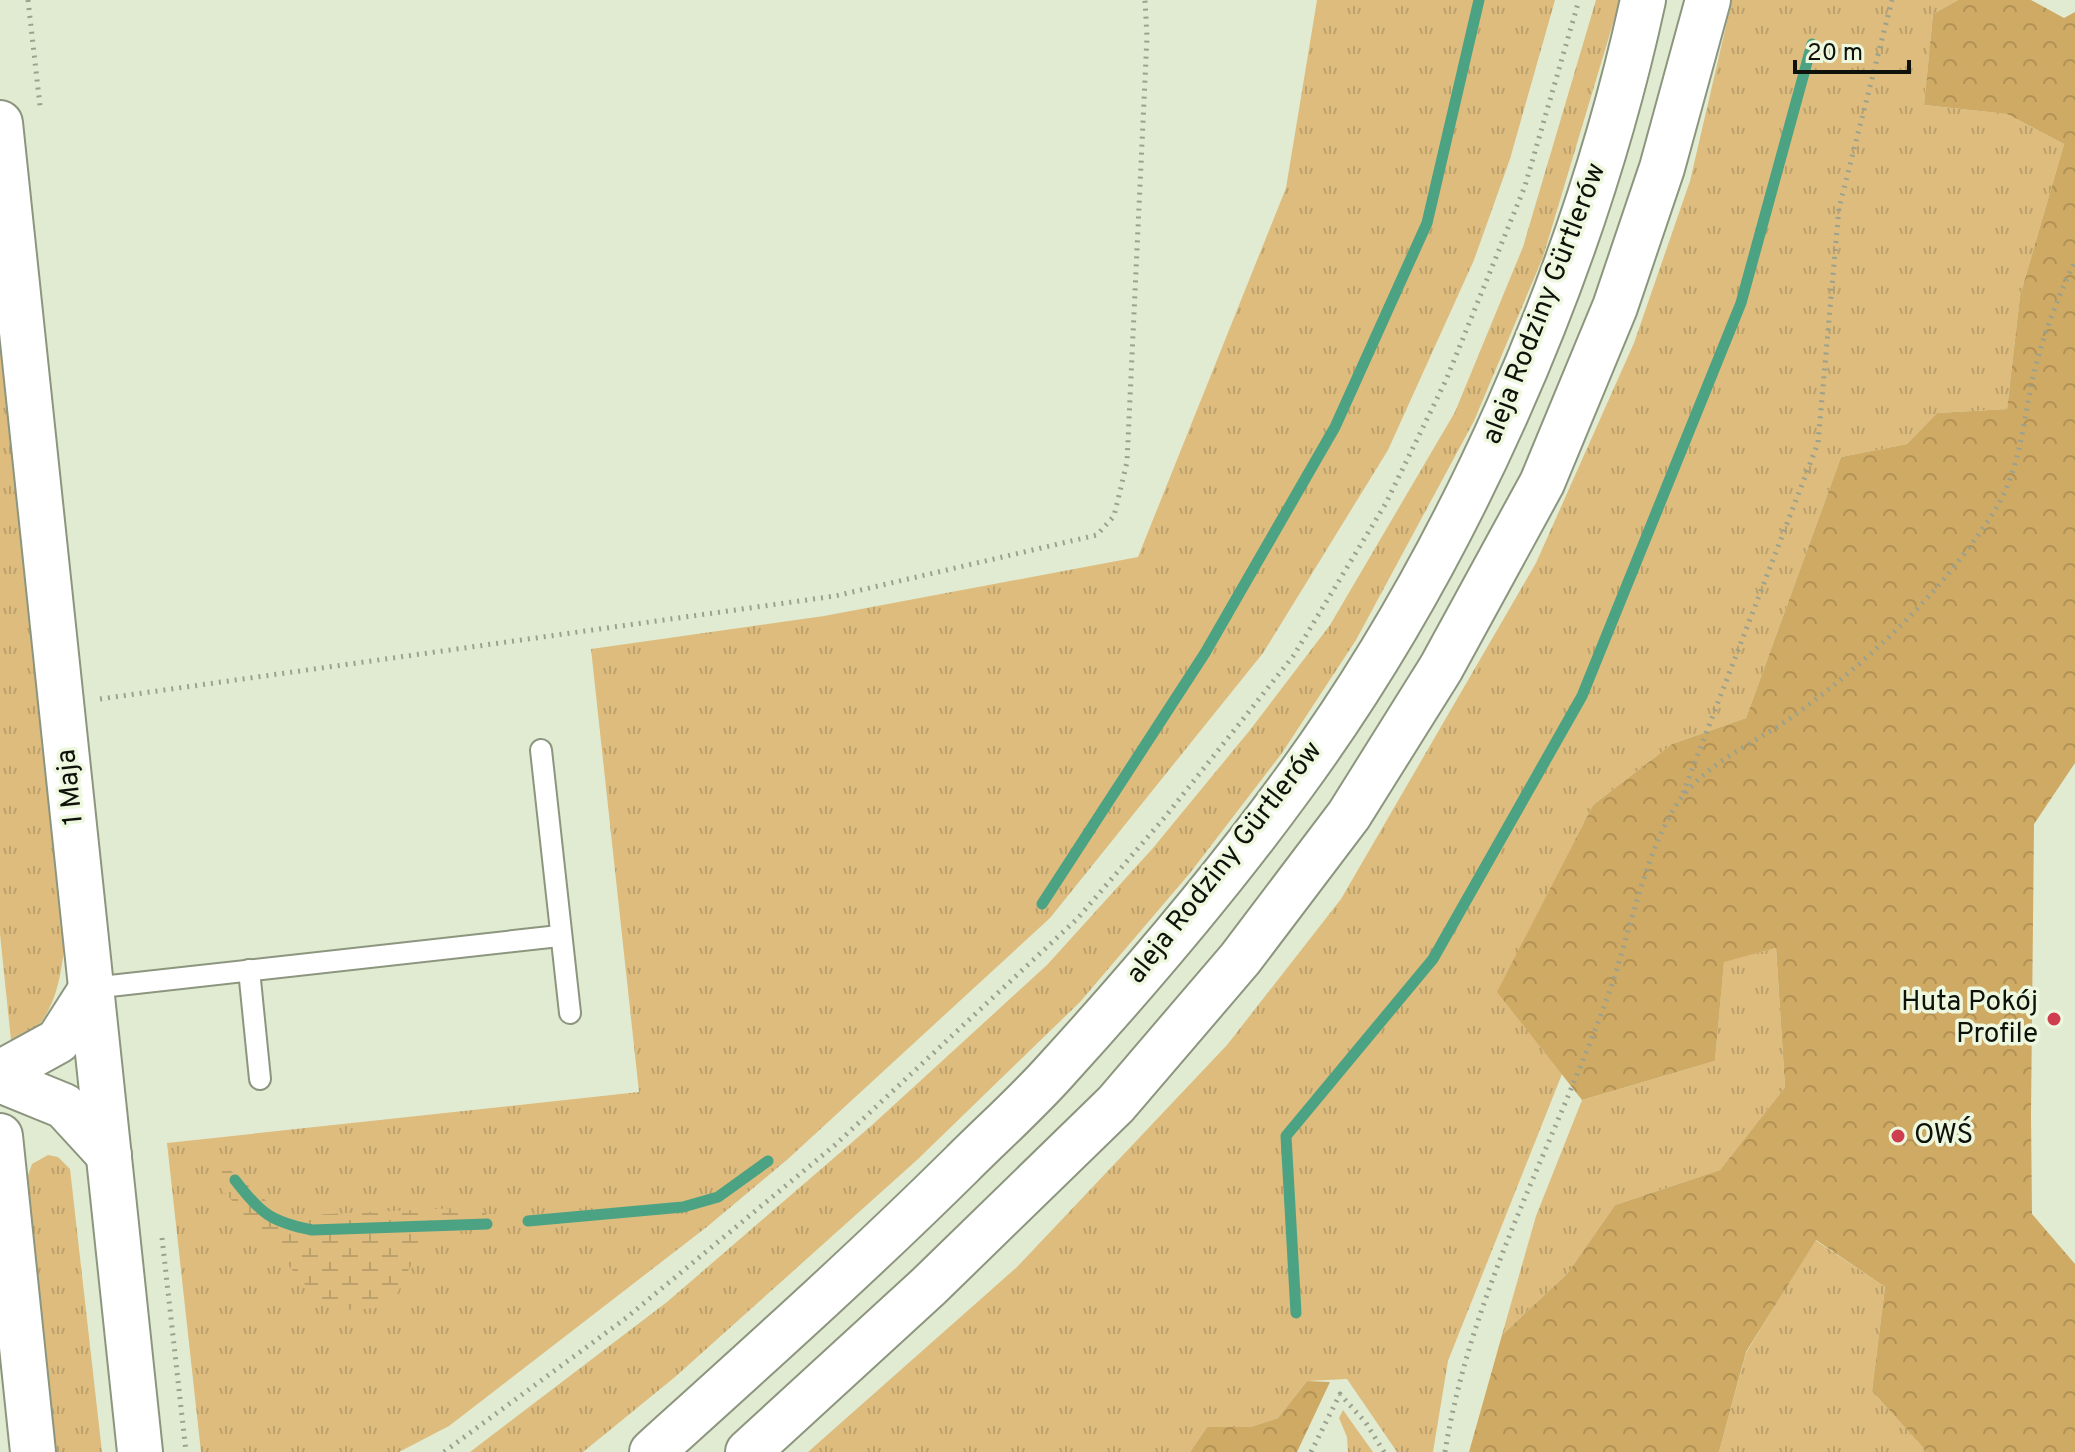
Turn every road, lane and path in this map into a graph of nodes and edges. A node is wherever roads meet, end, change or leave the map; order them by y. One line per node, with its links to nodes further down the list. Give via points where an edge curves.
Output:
1 (28, 0): 7 (path)
2 (1145, 0): 9 (path, via 1127,462 1114,516 1097,535 835,596)
3 (1579, 0): 25 (path, via 1525,186 1446,380 1386,503 1294,655 1077,919 835,1145 626,1318)
4 (1643, 0): 26 (main road, aleja Rodziny Gürtlerów, via 1601,160 1556,290 1484,463 1389,637 1295,782 1208,894 1055,1071 883,1242)
5 (1708, 0): 22 (main road, via 1662,168 1615,307 1542,483 1441,668 1349,815 1240,959 1116,1104)
6 (1892, 0): 11 (path, via 1839,208 1818,443)
7 (20, 116): 9 (main road, 1 Maja)
8 (2075, 261): 11 (path, via 2057,300 2032,384 2020,458 1993,515 1938,588 1857,670 1714,766)
9 (62, 705): 14 (main road, 1 Maja)
10 (541, 750): 12 (lane)
11 (1681, 798): 29 (path, via 1659,842 1609,993 1519,1211 1462,1368)
12 (559, 936): 13 (lane); 15 (lane)
13 (249, 970): 14 (lane); 17 (lane)
14 (92, 988): 16 (main road, via 58,1041); 20 (main road, 1 Maja)
15 (570, 1013)
16 (0, 1073)
17 (260, 1079)
18 (0, 1080): 20 (main road, via 64,1106)
19 (0, 1136): 21 (main road)
20 (109, 1155): 24 (main road, 1 Maja)
21 (4, 1195): 23 (main road)
22 (754, 1448)
23 (33, 1452)
24 (140, 1452)
25 (444, 1452)
26 (652, 1452)
27 (1311, 1452): 28 (path, via 1340,1394)
28 (1384, 1452)
29 (1445, 1452)

